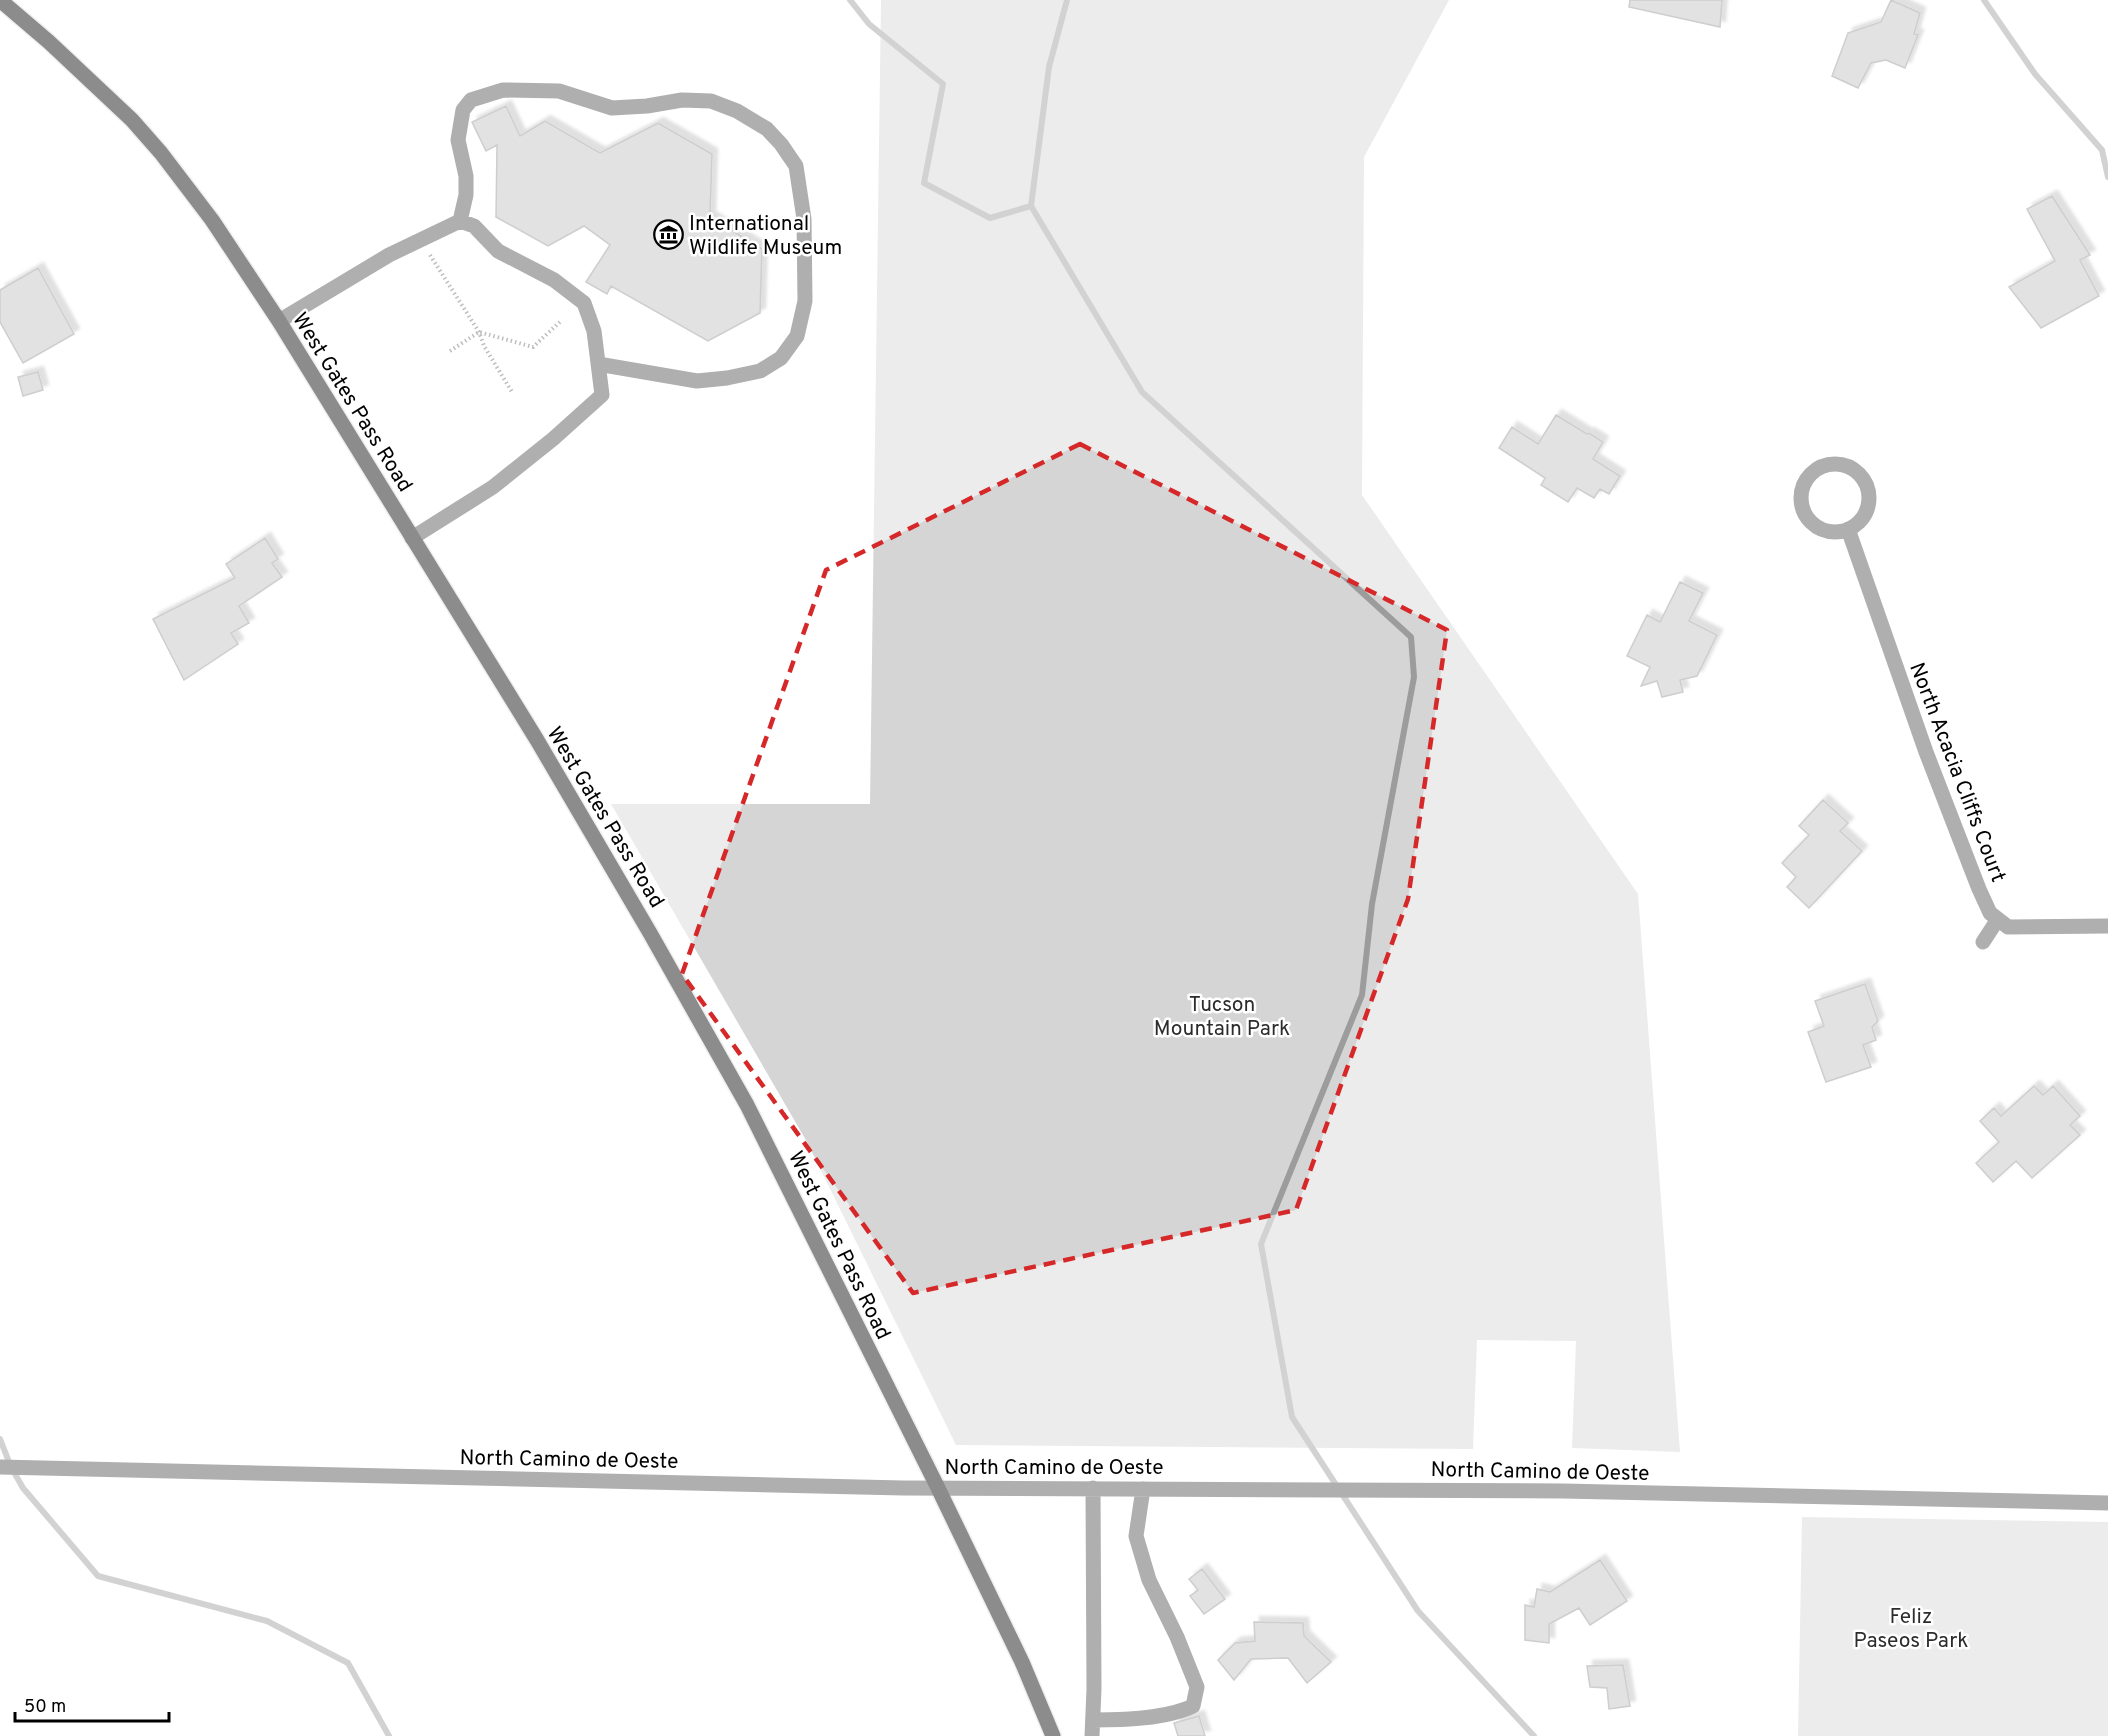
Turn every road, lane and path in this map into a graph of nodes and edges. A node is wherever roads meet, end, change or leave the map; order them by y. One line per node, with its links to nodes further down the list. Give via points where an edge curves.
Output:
1 (0, 0): 5 (main road, West Gates Pass Road, via 132,120 161,153 212,220)
2 (460, 221): 5 (street, via 389,255); 8 (street, via 474,226 498,251 554,280 584,303 594,331); 8 (street, via 466,195 458,140 463,110 471,100 503,90 559,91 612,108 682,100 711,101 767,129 796,166 804,219 805,301 797,336 781,358 760,371 727,378 698,381)
3 (430, 255): 6 (path)
4 (562, 320): 6 (path, via 533,347)
5 (279, 321): 11 (main road, West Gates Pass Road)
6 (479, 332): 7 (path); 9 (path)
7 (450, 351)
8 (598, 364): 11 (street, via 602,395 493,487)
9 (512, 392)
10 (1848, 529): 10 (street, via 1865,514 1868,491 1856,471 1845,465 1822,466 1805,480 1801,490 1803,511 1817,527 1838,532); 12 (street, North Acacia Cliffs Court, via 1926,752 1979,889 1990,913)
11 (412, 538): 16 (main road, West Gates Pass Road, via 555,771 747,1105)
12 (1998, 919): 13 (street, via 2008,927); 14 (street)
13 (2108, 926)
14 (1983, 942)
15 (0, 1467): 16 (street, North Camino de Oeste)
16 (938, 1488): 17 (street, North Camino de Oeste); 21 (main road, West Gates Pass Road, via 1022,1662)
17 (1093, 1488): 18 (street, North Camino de Oeste); 20 (street)
18 (1143, 1489): 19 (street, North Camino de Oeste, via 1575,1492); 20 (street, via 1136,1536 1149,1580 1197,1687 1193,1706 1183,1712)
19 (2108, 1503)
20 (1093, 1720): 22 (street)
21 (1053, 1736)
22 (1092, 1736)

